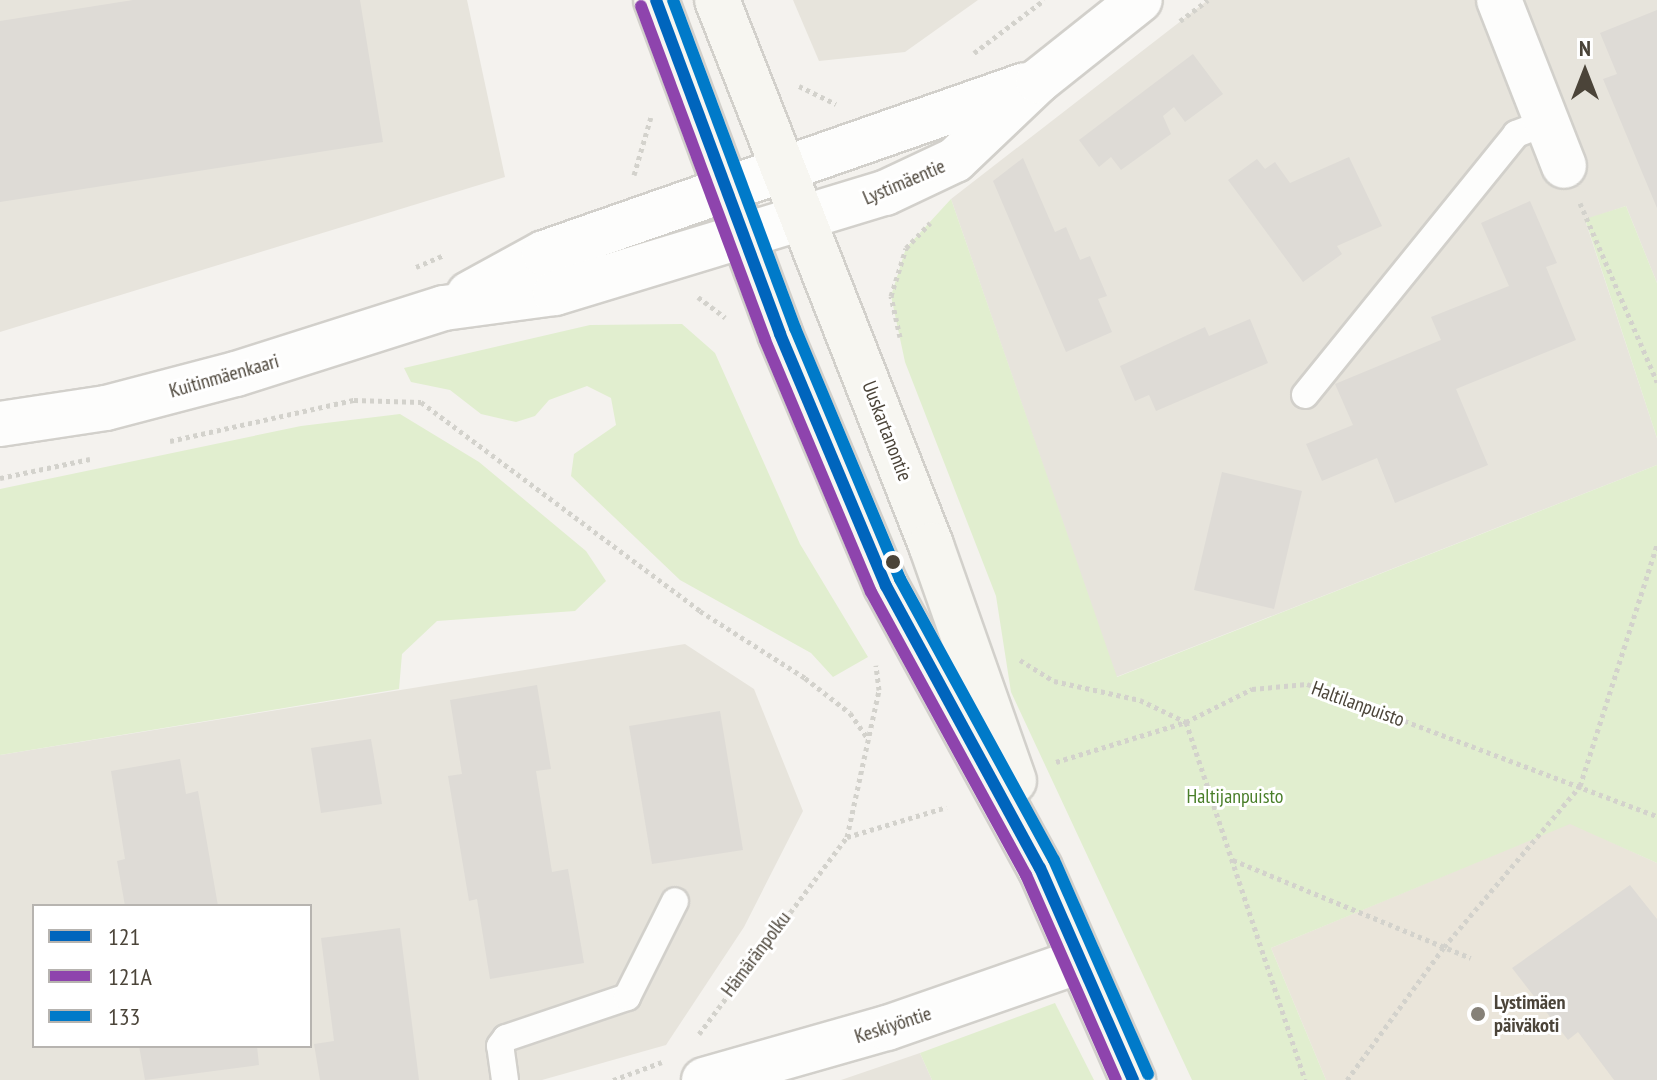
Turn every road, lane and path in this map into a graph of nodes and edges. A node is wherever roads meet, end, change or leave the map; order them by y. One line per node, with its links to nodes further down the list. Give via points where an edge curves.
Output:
1 (656, 0): 11 (main road, Uuskartanontie)
2 (717, 0): 8 (main road, Uuskartanontie)
3 (1140, 0): 5 (street, Lystimäentie)
4 (1499, 0): 6 (street)
5 (1038, 81): 8 (street, Lystimäentie); 12 (street, Lystimäentie, via 955,160)
6 (1548, 122): 7 (street); 20 (lane, via 1516,134)
7 (1564, 166): 19 (path)
8 (786, 167): 11 (street, Lystimäentie); 12 (main road, Uuskartanontie)
9 (633, 172): 10 (path)
10 (622, 177)
11 (725, 188): 13 (main road, Uuskartanontie); 17 (street, Kuitinmäenkaari, via 544,253)
12 (808, 220): 13 (street, Lystimäentie); 36 (main road, Uuskartanontie, via 992,708)
13 (744, 239): 17 (street, Kuitinmäenkaari, via 555,293); 36 (main road, Uuskartanontie, via 886,586)
14 (457, 250): 15 (path)
15 (399, 273)
16 (891, 296): 18 (path)
17 (444, 308): 21 (street, Kuitinmäenkaari, via 222,378 106,408)
18 (902, 349)
19 (1657, 382)
20 (1305, 395)
21 (0, 424)
22 (159, 443): 29 (path, via 354,400 421,402 700,611 805,678 850,713)
23 (100, 456): 24 (path)
24 (0, 478)
25 (1657, 545): 31 (path)
26 (1015, 647): 28 (path, via 1019,660 1054,681 1140,700)
27 (875, 660): 29 (path, via 879,690)
28 (1186, 722): 30 (path, Haltilanpuisto); 31 (path, Haltilanpuisto, via 1252,689 1307,684); 35 (path)
29 (869, 740): 34 (path)
30 (1056, 762)
31 (1580, 786): 33 (path, Haltilanpuisto); 38 (path)
32 (947, 807): 34 (path)
33 (1657, 816)
34 (847, 837): 41 (path, Hämäränpolku)
35 (1232, 859): 38 (path); 46 (path)
36 (1040, 868): 40 (main road, Uuskartanontie)
37 (675, 901): 43 (lane, via 627,997 506,1038 500,1046)
38 (1444, 947): 39 (path); 47 (path)
39 (1471, 958)
40 (1079, 961): 42 (street, Keskiyöntie, via 887,1028); 45 (main road, Uuskartanontie)
41 (696, 1038)
42 (690, 1068): 44 (path)
43 (505, 1080)
44 (613, 1080)
45 (1133, 1080)
46 (1305, 1080)
47 (1347, 1080)

